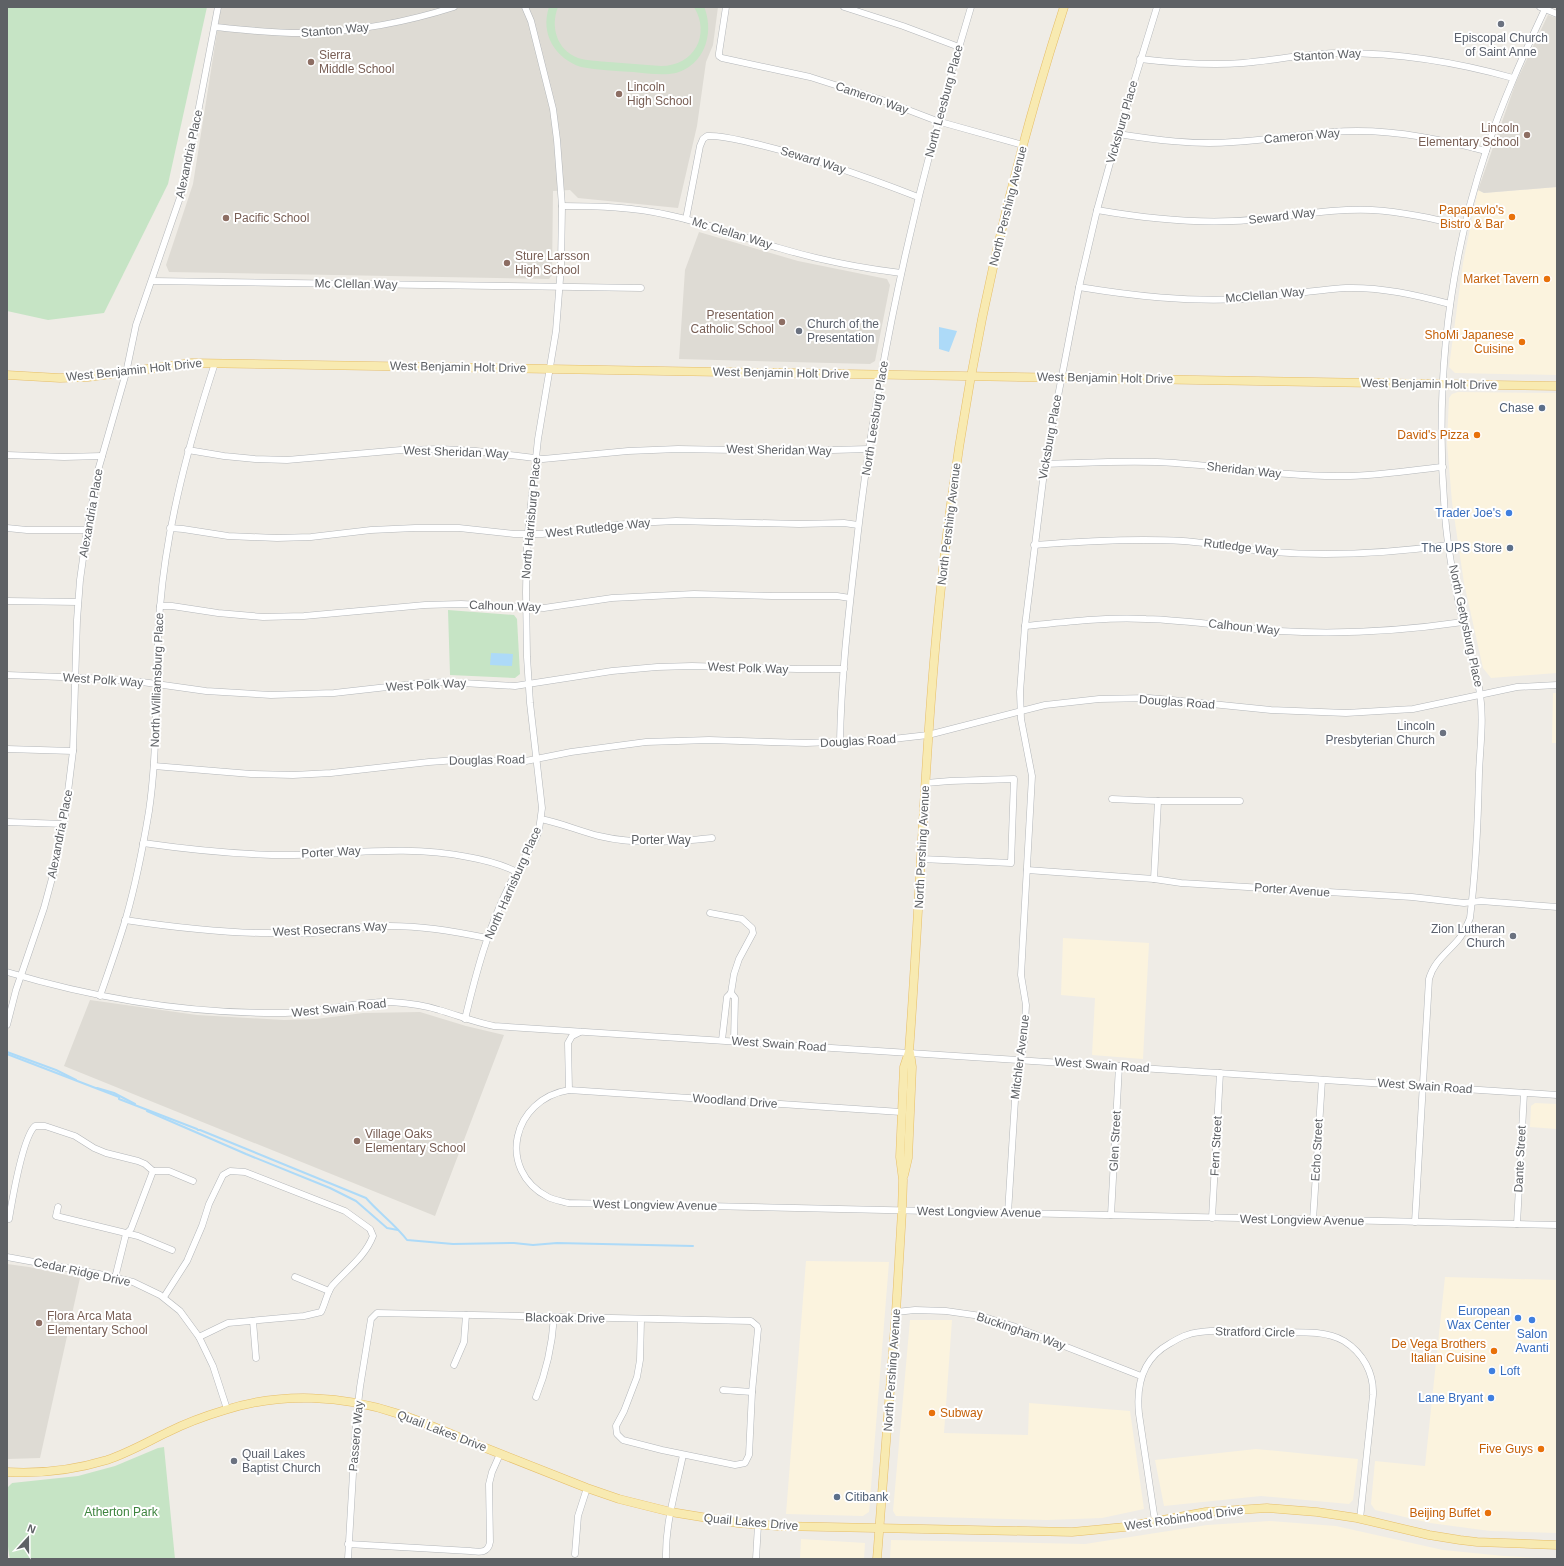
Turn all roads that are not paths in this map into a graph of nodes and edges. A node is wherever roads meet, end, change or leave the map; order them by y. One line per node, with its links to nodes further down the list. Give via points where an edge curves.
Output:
1 (218, 7): 11 (street, Alexandria Place)
2 (454, 7): 11 (street, Stanton Way, via 398,22 339,31 279,33)
3 (525, 7): 20 (street, North Harrisburg Place, via 531,21 553,109 558,140)
4 (726, 7): 15 (street, Cameron Way, via 720,58 810,77)
5 (844, 7): 12 (street)
6 (971, 7): 12 (street, North Leesburg Place)
7 (1064, 7): 17 (main road, North Pershing Avenue)
8 (1157, 7): 13 (street, Vicksburg Place)
9 (1542, 8): 10 (street); 14 (street, North Gettysburg Place)
10 (1557, 14)
11 (215, 27): 25 (street, Alexandria Place, via 184,186)
12 (959, 48): 15 (street, North Leesburg Place)
13 (1140, 59): 14 (street, Stanton Way, via 1213,65 1302,55 1383,54 1456,63); 16 (street, Vicksburg Place)
14 (1513, 78): 18 (street, North Gettysburg Place)
15 (937, 121): 17 (street, Cameron Way); 19 (street, North Leesburg Place)
16 (1118, 134): 18 (street, Cameron Way, via 1157,140 1217,143 1357,131 1418,136); 21 (street, Vicksburg Place)
17 (1023, 145): 35 (main road, North Pershing Avenue)
18 (1486, 151): 23 (street, North Gettysburg Place)
19 (918, 197): 22 (street, Seward Way, via 828,163 773,148 711,136 704,137 700,146); 24 (street, North Leesburg Place)
20 (562, 206): 22 (street, Mc Clellan Way, via 635,209); 27 (street, North Harrisburg Place)
21 (1098, 210): 23 (street, Seward Way, via 1196,222 1234,221 1336,210 1372,210 1426,217); 26 (street, Vicksburg Place)
22 (686, 219): 24 (street, Mc Clellan Way, via 781,249 863,268)
23 (1465, 226): 29 (street, North Gettysburg Place)
24 (901, 273): 34 (street, North Leesburg Place)
25 (152, 281): 27 (street, Mc Clellan Way); 32 (street, Alexandria Place, via 136,325)
26 (1079, 286): 29 (street, McClellan Way, via 1121,294 1186,300 1243,299 1319,290 1366,288 1406,293); 36 (street, Vicksburg Place)
27 (560, 288): 28 (street, Mc Clellan Way); 31 (street, North Harrisburg Place)
28 (641, 288)
29 (1450, 304): 37 (street, North Gettysburg Place)
30 (214, 364): 31 (main road, West Benjamin Holt Drive); 32 (main road, West Benjamin Holt Drive, via 181,364); 40 (street, North Williamsburg Place)
31 (550, 369): 34 (main road, West Benjamin Holt Drive); 43 (street, North Harrisburg Place)
32 (126, 373): 33 (main road, West Benjamin Holt Drive, via 60,378); 42 (street, Alexandria Place)
33 (7, 375)
34 (881, 375): 35 (main road, West Benjamin Holt Drive); 39 (street, North Leesburg Place)
35 (971, 375): 36 (main road, West Benjamin Holt Drive); 68 (main road, North Pershing Avenue, via 954,477 943,569)
36 (1061, 377): 37 (main road, West Benjamin Holt Drive); 44 (street, Vicksburg Place)
37 (1443, 384): 38 (main road, West Benjamin Holt Drive); 45 (street, North Gettysburg Place)
38 (1557, 386)
39 (869, 449): 43 (street, West Sheridan Way, via 796,452 678,449); 46 (street, North Leesburg Place)
40 (188, 450): 43 (street, West Sheridan Way, via 271,460 441,449 495,452); 48 (street, North Williamsburg Place)
41 (7, 456): 42 (street)
42 (102, 456): 49 (street, Alexandria Place)
43 (536, 458): 50 (street, North Harrisburg Place)
44 (1045, 464): 45 (street, Sheridan Way, via 1173,463 1280,474 1345,476); 51 (street, Vicksburg Place)
45 (1443, 467): 52 (street, North Gettysburg Place)
46 (858, 525): 50 (street, West Rutledge Way, via 676,521); 53 (street, North Leesburg Place)
47 (7, 528): 49 (street)
48 (170, 528): 50 (street, West Rutledge Way, via 228,536 277,538 415,528 459,528); 56 (street, North Williamsburg Place)
49 (87, 530): 55 (street, Alexandria Place)
50 (528, 534): 57 (street, North Harrisburg Place)
51 (1034, 545): 52 (street, Rutledge Way, via 1149,539 1320,555 1385,553); 59 (street, Vicksburg Place)
52 (1449, 545): 58 (street, North Gettysburg Place)
53 (850, 598): 57 (street, Calhoun Way, via 694,594 612,598 544,608); 60 (street, North Leesburg Place)
54 (7, 601): 55 (street)
55 (78, 602): 62 (street, Alexandria Place)
56 (160, 606): 57 (street, Calhoun Way, via 263,617 304,616 425,605 461,604); 63 (street, North Williamsburg Place)
57 (526, 608): 64 (street, North Harrisburg Place)
58 (1463, 622): 59 (street, Calhoun Way, via 1404,630 1317,633 1144,618); 66 (street, North Gettysburg Place)
59 (1024, 626): 67 (street, Vicksburg Place)
60 (844, 669): 64 (street, West Polk Way, via 657,667); 69 (street, North Leesburg Place)
61 (7, 675): 62 (street, West Polk Way)
62 (75, 677): 63 (street, West Polk Way); 71 (street, Alexandria Place)
63 (156, 684): 64 (street, West Polk Way, via 206,691 272,695 334,693 445,682 515,686); 73 (street, North Williamsburg Place)
64 (529, 684): 72 (street, North Harrisburg Place)
65 (1557, 685): 66 (street, Douglas Road, via 1518,687)
66 (1480, 694): 67 (street, Douglas Road, via 1413,709 1362,712 1271,710 1149,698 1066,702); 88 (street, North Gettysburg Place, via 1482,711 1478,816)
67 (1020, 710): 68 (street, Douglas Road); 78 (street, Vicksburg Place, via 1032,769)
68 (928, 735): 69 (street, Douglas Road); 74 (main road, North Pershing Avenue)
69 (840, 742): 72 (street, Douglas Road, via 646,742)
70 (7, 749): 71 (street)
71 (73, 751): 81 (street, Alexandria Place)
72 (536, 759): 73 (street, Douglas Road, via 457,760 293,775 244,774); 79 (street, North Harrisburg Place)
73 (154, 766): 83 (street, North Williamsburg Place)
74 (926, 783): 84 (main road, North Pershing Avenue); 84 (street, via 1014,779 1012,863)
75 (1112, 800): 76 (street)
76 (1158, 801): 77 (street); 87 (street)
77 (1240, 801)
78 (1031, 806): 85 (street, Mitchler Avenue)
79 (541, 819): 82 (street, Porter Way, via 601,836 633,841 665,842); 86 (street, North Harrisburg Place, via 536,838)
80 (7, 822): 81 (street)
81 (64, 824): 94 (street, Alexandria Place, via 46,901)
82 (712, 838)
83 (143, 843): 86 (street, Porter Way, via 254,854 429,851 485,860); 91 (street, North Williamsburg Place)
84 (922, 859): 102 (main road, North Pershing Avenue)
85 (1027, 870): 87 (street, Porter Avenue); 103 (street, Mitchler Avenue, via 1021,975 1026,1005)
86 (517, 872): 92 (street, North Harrisburg Place)
87 (1154, 879): 88 (street, Porter Avenue)
88 (1472, 902): 89 (street, Porter Avenue); 107 (street, North Gettysburg Place, via 1466,928 1436,964 1429,979)
89 (1557, 907)
90 (710, 913): 95 (street, via 742,920 752,928 753,934 734,974)
91 (125, 920): 92 (street, West Rosecrans Way, via 228,932 267,933 312,933 381,926 412,926 444,929); 96 (street, North Williamsburg Place)
92 (487, 938): 97 (street, North Harrisburg Place)
93 (7, 972): 94 (street, West Swain Road)
94 (21, 976): 96 (street, West Swain Road); 98 (street, Alexandria Place)
95 (732, 993): 100 (street, via 728,994 726,1000); 101 (street, via 735,998)
96 (100, 996): 97 (street, West Swain Road, via 188,1009 257,1013 313,1012 357,1004 390,1002 432,1008)
97 (465, 1019): 99 (street, West Swain Road, via 494,1026)
98 (7, 1025)
99 (581, 1031): 100 (street, West Swain Road); 108 (street, via 572,1036 568,1043)
100 (722, 1040): 101 (street, West Swain Road)
101 (734, 1041): 102 (street, West Swain Road)
102 (909, 1052): 103 (street, West Swain Road); 111 (main road, North Pershing Avenue, via 904,1067); 113 (main road, North Pershing Avenue, via 912,1067 908,1158)
103 (1021, 1060): 104 (street, West Swain Road); 117 (street, Mitchler Avenue, via 1016,1084)
104 (1119, 1066): 105 (street, West Swain Road); 118 (street, Glen Street)
105 (1220, 1073): 106 (street, West Swain Road); 119 (street, Fern Street)
106 (1322, 1080): 107 (street, West Swain Road); 121 (street, Echo Street)
107 (1423, 1086): 109 (street, West Swain Road); 122 (street, North Gettysburg Place)
108 (569, 1090): 111 (street, Woodland Drive); 116 (street, West Longview Avenue, via 558,1092 537,1103 521,1124 517,1140 518,1158 525,1176 541,1193 554,1200 568,1203)
109 (1524, 1093): 110 (street, West Swain Road); 123 (street, Dante Street)
110 (1557, 1095)
111 (901, 1112): 113 (main road, North Pershing Avenue, via 900,1157)
112 (153, 1171): 114 (street, via 169,1171); 120 (street, via 138,1161 106,1153 75,1136 39,1125 32,1129 27,1140 17,1173); 125 (street, via 131,1229)
113 (903, 1180): 116 (main road, North Pershing Avenue)
114 (193, 1181)
115 (58, 1207): 125 (street, via 56,1216)
116 (902, 1211): 117 (street, West Longview Avenue); 132 (main road, North Pershing Avenue)
117 (1008, 1213): 118 (street, West Longview Avenue)
118 (1111, 1215): 119 (street, West Longview Avenue)
119 (1212, 1218): 121 (street, West Longview Avenue)
120 (9, 1219)
121 (1313, 1220): 122 (street, West Longview Avenue)
122 (1416, 1222): 123 (street, West Longview Avenue)
123 (1517, 1224): 124 (street, West Longview Avenue)
124 (1557, 1226)
125 (126, 1234): 126 (street, via 138,1236); 129 (street)
126 (172, 1250)
127 (8, 1256): 129 (street, Cedar Ridge Drive)
128 (295, 1276): 130 (street)
129 (115, 1278): 131 (street, Cedar Ridge Drive, via 141,1285)
130 (329, 1291): 131 (street, via 370,1244 373,1236 370,1230 344,1211 245,1172 230,1171 222,1175 187,1261); 137 (street, via 321,1312)
131 (164, 1297): 138 (street, Cedar Ridge Drive, via 186,1318)
132 (896, 1312): 141 (street, Buckingham Way, via 946,1311 981,1316); 155 (main road, North Pershing Avenue)
133 (375, 1314): 134 (street, Blackoak Drive, via 381,1312); 145 (street, Passero Way, via 371,1319)
134 (466, 1315): 135 (street, Blackoak Drive); 140 (street, via 464,1342)
135 (554, 1317): 136 (street, Blackoak Drive); 144 (street, via 548,1365)
136 (641, 1320): 143 (street, Blackoak Drive, via 751,1321 758,1329); 148 (street, via 637,1377 616,1426 617,1434 623,1440)
137 (252, 1321): 138 (street, via 228,1323); 139 (street)
138 (200, 1337): 146 (street, Cedar Ridge Drive, via 213,1366)
139 (256, 1358)
140 (454, 1365)
141 (1141, 1376): 152 (street, Stratford Circle, via 1152,1356 1160,1348 1184,1336 1200,1332 1323,1334 1345,1342 1366,1364 1372,1378 1373,1389); 153 (street, Stratford Circle, via 1139,1414)
142 (723, 1390): 143 (street)
143 (752, 1392): 148 (street, via 749,1454 745,1463 736,1465)
144 (536, 1397)
145 (358, 1403): 146 (main road, Quail Lakes Drive, via 291,1398); 147 (main road, Quail Lakes Drive, via 399,1413); 156 (street, Passero Way)
146 (226, 1409): 149 (main road, Quail Lakes Drive, via 194,1420 108,1460 54,1472)
147 (500, 1454): 150 (main road, Quail Lakes Drive); 156 (street, via 489,1484 490,1546 485,1551 480,1553)
148 (683, 1455): 151 (street)
149 (7, 1472)
150 (587, 1488): 151 (main road, Quail Lakes Drive, via 618,1499); 158 (street, via 578,1516)
151 (671, 1512): 154 (main road, Quail Lakes Drive); 160 (street)
152 (1360, 1518): 153 (main road, West Robinhood Drive, via 1267,1508 1206,1512); 157 (main road, West Robinhood Drive, via 1460,1540)
153 (1155, 1521): 155 (main road, West Robinhood Drive, via 1103,1530 1072,1532)
154 (758, 1524): 155 (main road, Quail Lakes Drive); 161 (street)
155 (879, 1528): 162 (main road, North Pershing Avenue)
156 (348, 1544): 159 (street, Passero Way)
157 (1557, 1545)
158 (575, 1554)
159 (348, 1559)
160 (666, 1559)
161 (756, 1559)
162 (877, 1559)

